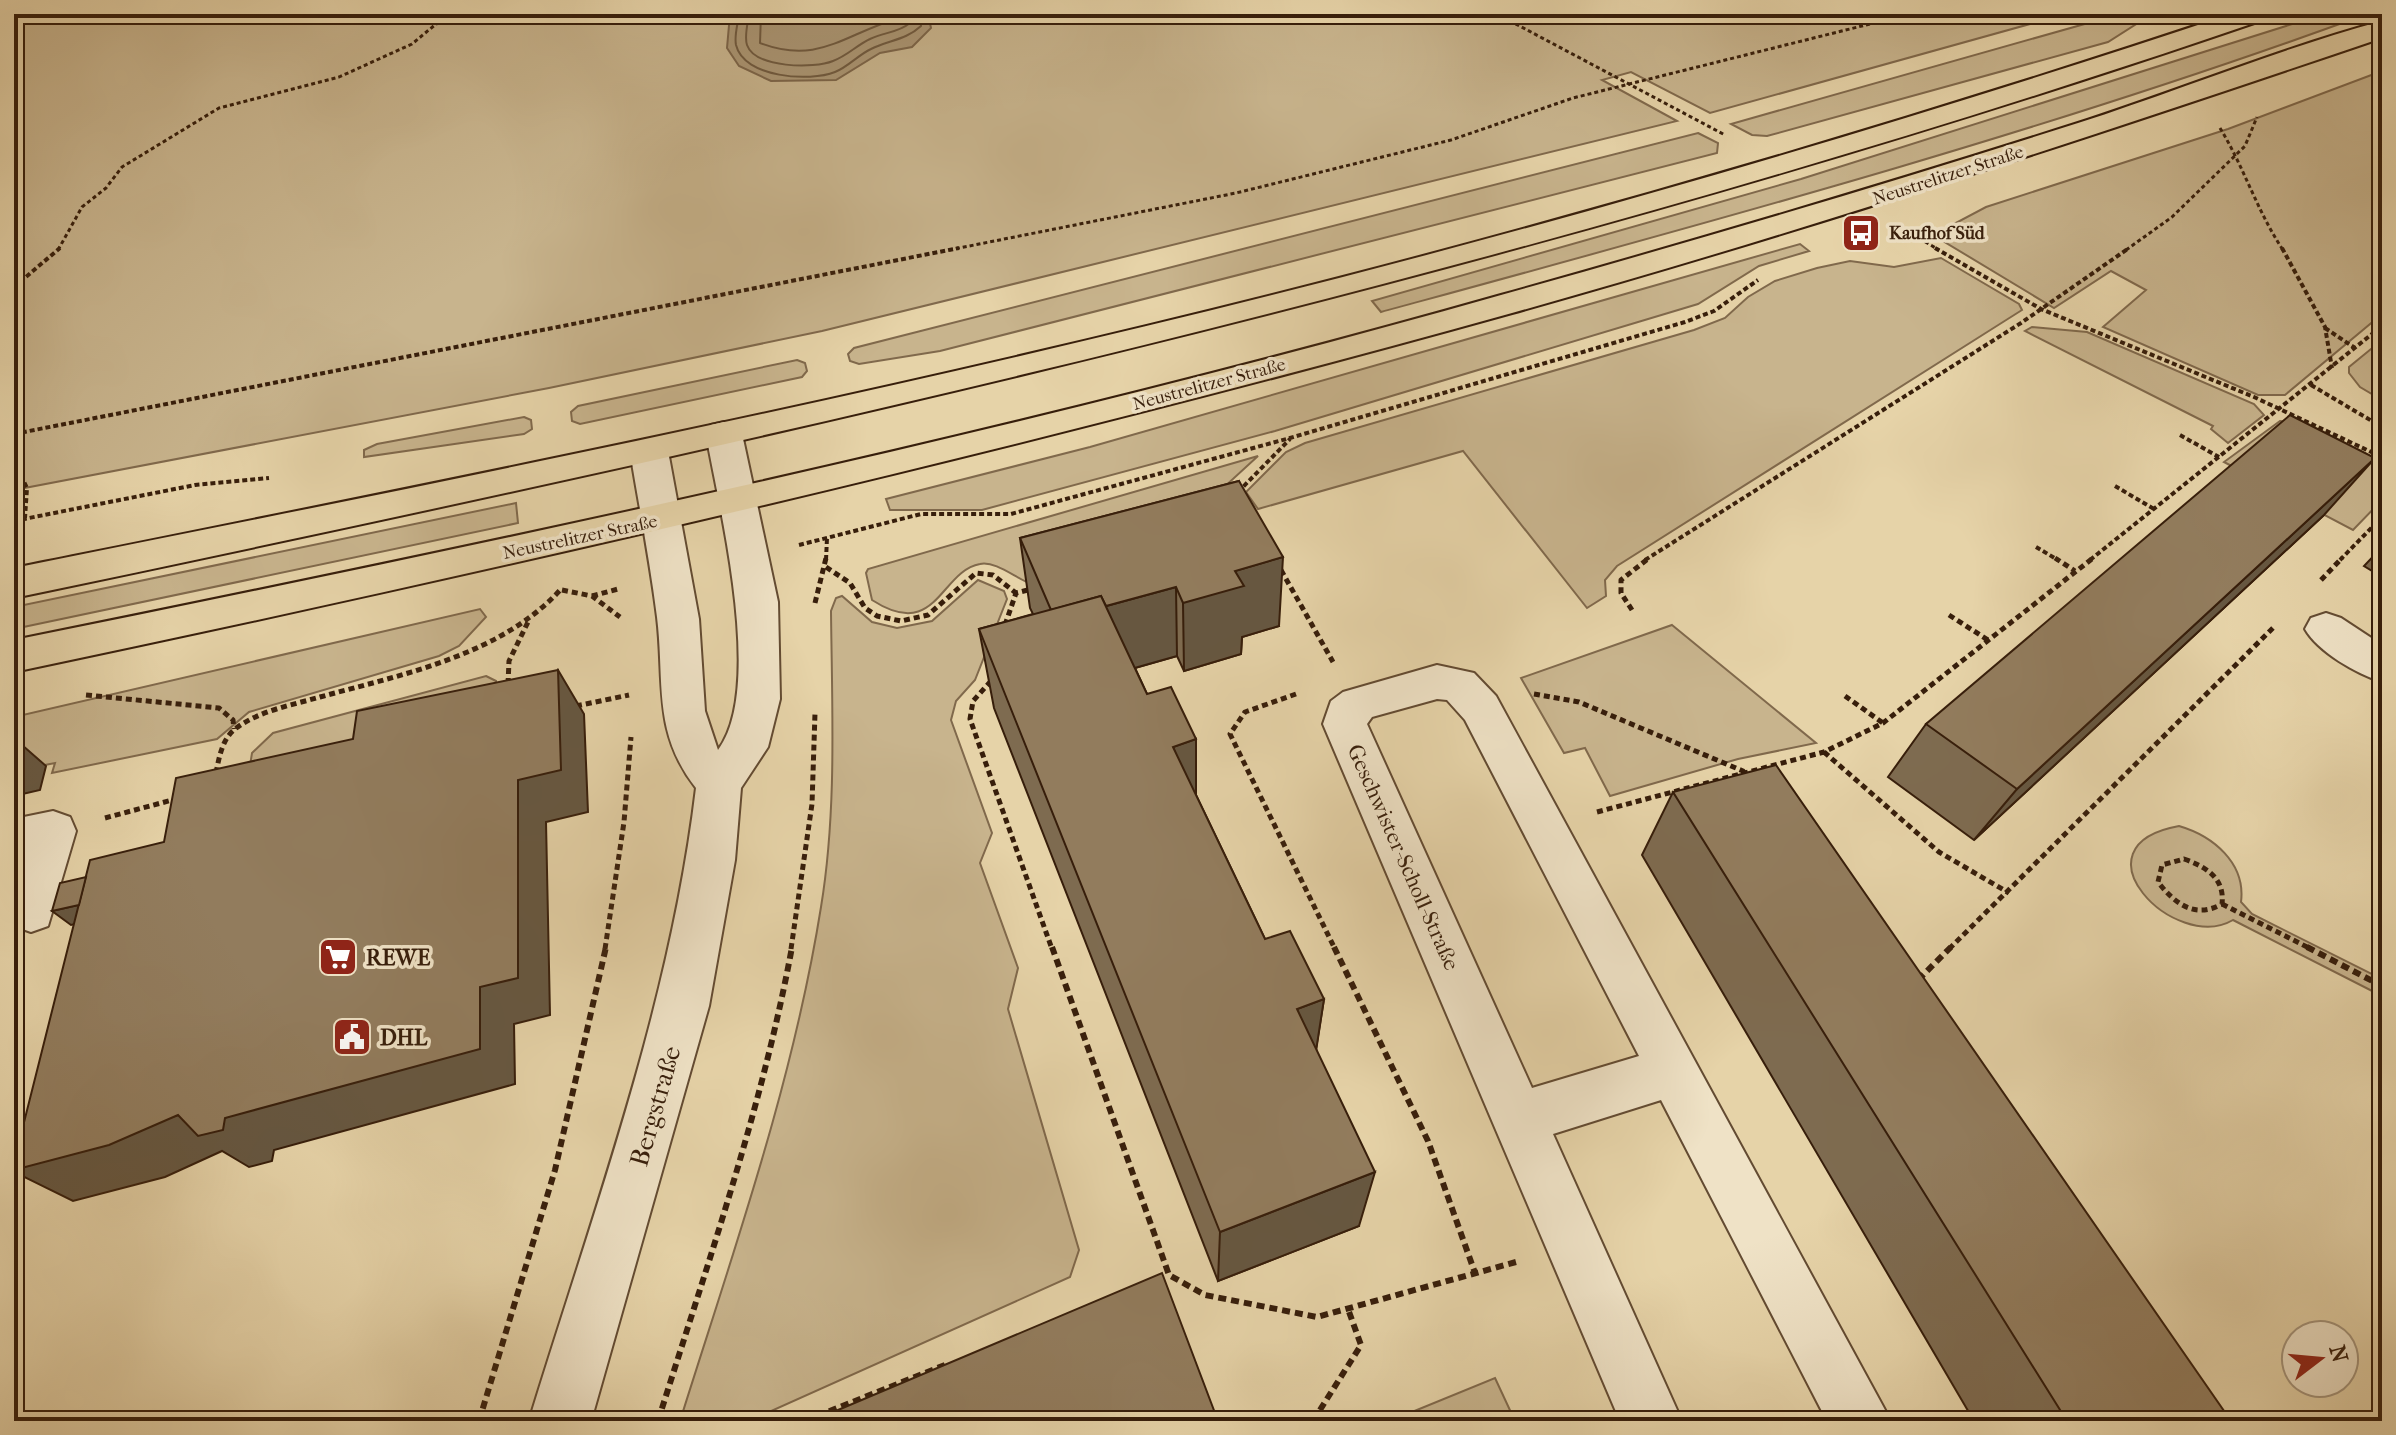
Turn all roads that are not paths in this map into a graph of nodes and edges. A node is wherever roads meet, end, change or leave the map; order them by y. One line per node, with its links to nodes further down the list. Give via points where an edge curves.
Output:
1 (2257, 14): 3 (main road, via 1994,102 1695,191 1360,282)
2 (2382, 29): 5 (main road, Neustrelitzer Straße, via 2172,103 1690,252 1095,415)
3 (724, 434): 4 (main road); 5 (street)
4 (649, 451): 6 (street); 7 (main road)
5 (739, 501): 6 (main road, Neustrelitzer Straße); 11 (street, via 757,602 758,699 746,747)
6 (662, 519): 9 (main road, Neustrelitzer Straße); 11 (street, via 678,619 683,711 696,755)
7 (14, 583)
8 (2326, 629): 10 (street)
9 (14, 656)
10 (2382, 666)
11 (719, 784): 16 (street, Bergstraße, via 711,860 683,1006)
12 (34, 835): 13 (street)
13 (31, 911)
14 (1674, 1071): 15 (street); 15 (street, Geschwister-Scholl-Straße, via 1481,708 1459,685 1437,682 1350,692 1345,724); 18 (street)
15 (1518, 1118): 17 (street, Geschwister-Scholl-Straße)
16 (560, 1421)
17 (1651, 1421)
18 (1860, 1421)

